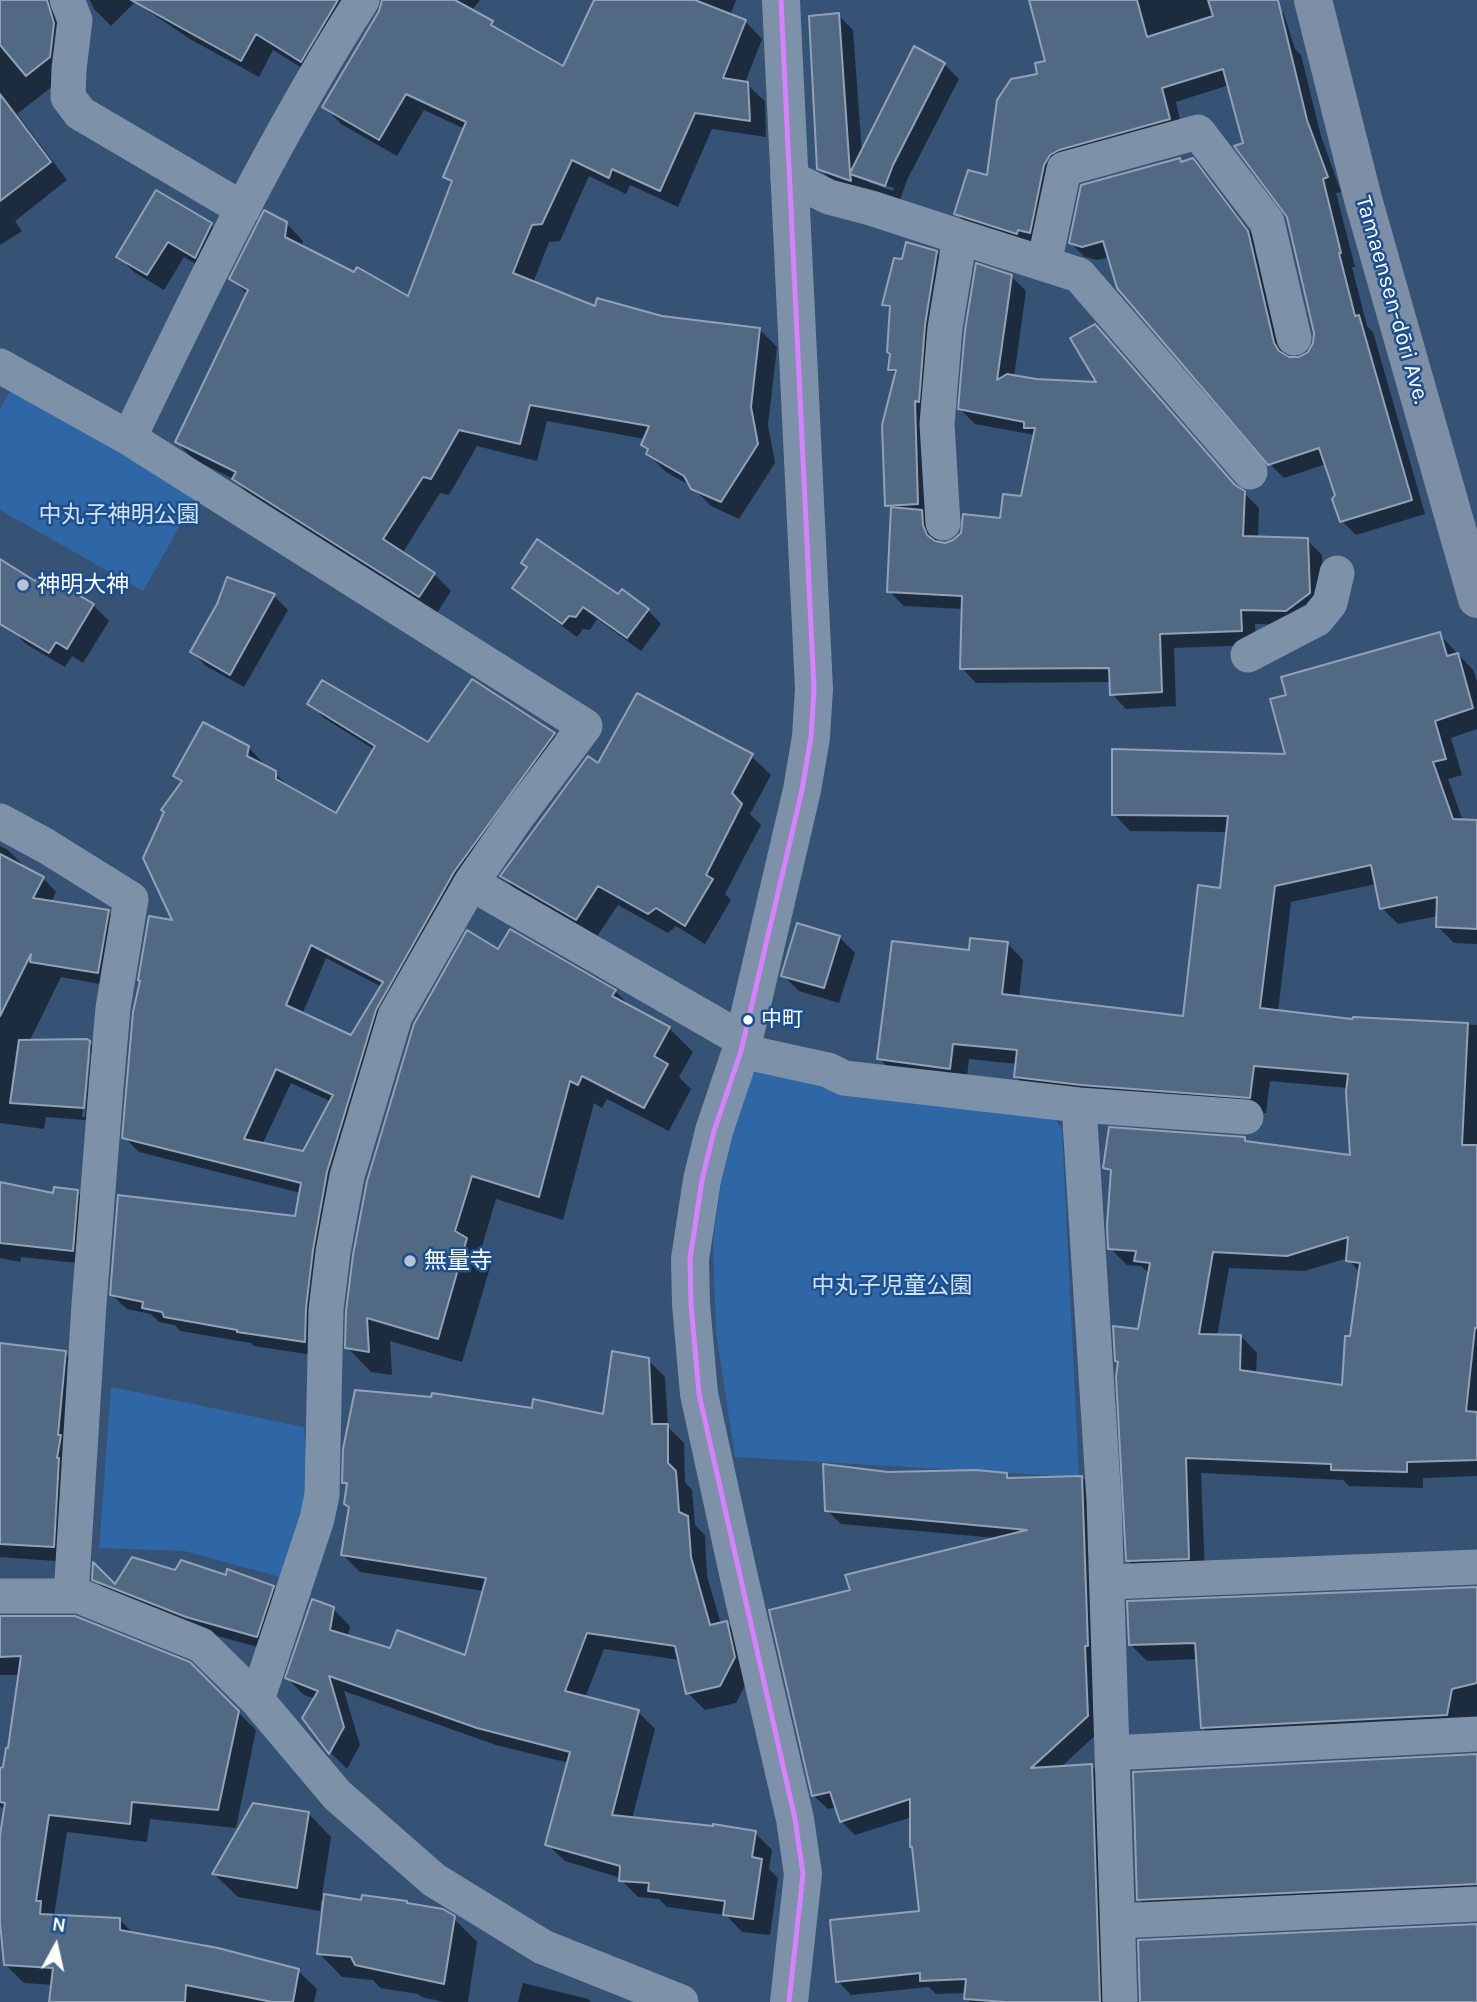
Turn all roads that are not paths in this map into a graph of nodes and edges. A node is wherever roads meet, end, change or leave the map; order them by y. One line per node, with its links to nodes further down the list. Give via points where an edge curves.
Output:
1 (67, 0): 6 (street, via 75,20 68,97 80,113)
2 (362, 0): 6 (street, via 318,68)
3 (781, 0): 5 (street)
4 (1314, 0): 15 (main road, Tamaensen-dōri Ave., via 1363,199)
5 (788, 177): 7 (street, via 829,198); 19 (street, via 814,689 802,790)
6 (243, 209): 11 (street)
7 (960, 237): 8 (street); 13 (street, via 945,328 937,424)
8 (1044, 264): 9 (street, via 1064,170 1198,132 1267,222); 12 (street, via 1079,275)
9 (1294, 338)
10 (0, 366): 11 (street)
11 (130, 438): 18 (street, via 585,726)
12 (1250, 472)
13 (943, 523)
14 (1337, 573): 16 (street, via 1330,603 1317,619)
15 (1477, 600)
16 (1248, 655)
17 (0, 821): 25 (street, via 131,899 111,1035)
18 (471, 883): 19 (street); 26 (street, via 395,1016 347,1176 327,1310 322,1495)
19 (742, 1046): 20 (street, via 844,1078); 32 (street, via 702,1180 690,1259 691,1304 699,1394 795,1819 803,1874)
20 (1079, 1105): 21 (street); 23 (street)
21 (1246, 1117)
22 (1477, 1567): 23 (street)
23 (1107, 1582): 28 (street)
24 (0, 1596): 25 (street)
25 (71, 1596): 26 (street, via 201,1645)
26 (257, 1700): 31 (street, via 337,1795 434,1880 543,1947)
27 (1477, 1734): 28 (street)
28 (1112, 1753): 30 (street)
29 (1477, 1904): 30 (street)
30 (1118, 1921): 33 (street)
31 (681, 2002)
32 (789, 2002)
33 (1120, 2002)

